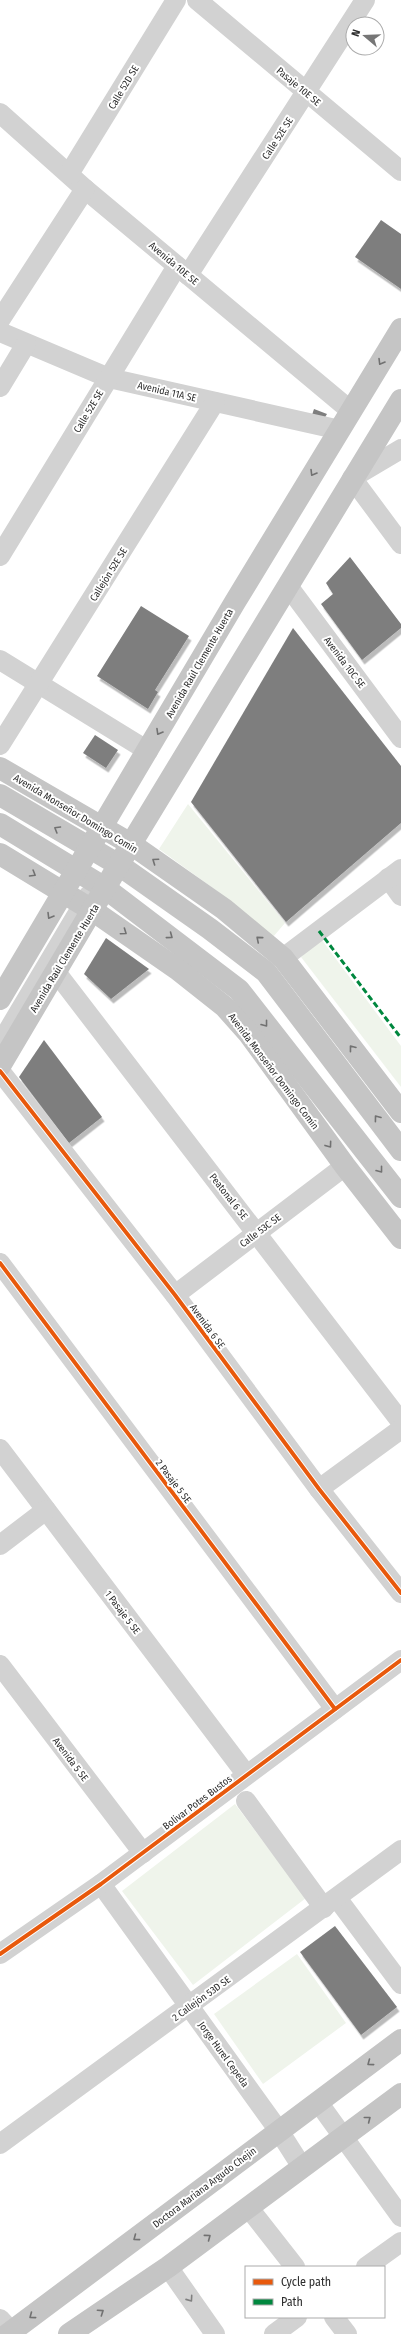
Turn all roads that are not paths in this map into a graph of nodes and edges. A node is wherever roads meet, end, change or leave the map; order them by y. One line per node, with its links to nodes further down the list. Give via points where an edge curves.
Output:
1 (176, 0): 7 (street, Calle 52D SE)
2 (197, 0): 4 (street, Pasaje 10E SE)
3 (365, 0): 4 (street, Calle 52E SE)
4 (307, 93): 6 (street, Pasaje 10E SE); 9 (street, Calle 52E SE)
5 (0, 114): 7 (street, Avenida 10E SE)
6 (401, 172)
7 (70, 174): 8 (street, Avenida 10E SE)
8 (86, 189): 9 (street, Avenida 10E SE); 10 (street)
9 (182, 271): 14 (street, Calle 52E SE); 19 (street, Avenida 10E SE)
10 (0, 320)
11 (401, 329): 19 (main road, Avenida Raúl Clemente Huerta, one-way to 19)
12 (0, 332): 13 (street, Avenida 11A SE)
13 (26, 344): 14 (street, Avenida 11A SE); 15 (street)
14 (109, 378): 18 (street, Avenida 11A SE); 24 (street, Calle 52E SE)
15 (0, 387)
16 (401, 387): 35 (street)
17 (401, 400): 22 (main road, Avenida Raúl Clemente Huerta)
18 (215, 402): 20 (street, Avenida 11A SE); 27 (street, Callejón 52E SE)
19 (351, 411): 20 (main road, Avenida Raúl Clemente Huerta)
20 (340, 430): 30 (main road, Avenida Raúl Clemente Huerta, one-way to 30)
21 (401, 449): 22 (street)
22 (352, 478): 23 (street); 25 (main road, Avenida Raúl Clemente Huerta)
23 (401, 544)
24 (0, 556)
25 (288, 586): 28 (street, Avenida 10C SE); 35 (main road, Avenida Raúl Clemente Huerta)
26 (0, 660): 27 (street)
27 (38, 685): 29 (street, Callejón 52E SE); 30 (street)
28 (401, 738)
29 (0, 745)
30 (148, 751): 34 (main road, Avenida Raúl Clemente Huerta)
31 (0, 768): 34 (main road, Avenida Monseñor Domingo Comín)
32 (0, 795): 36 (main road, one-way to 32)
33 (0, 824): 39 (main road)
34 (102, 829): 35 (main road, Avenida Monseñor Domingo Comín); 36 (main road, Avenida Raúl Clemente Huerta)
35 (127, 842): 38 (main road, Avenida Raúl Clemente Huerta); 45 (main road, Avenida Monseñor Domingo Comín, one-way to 35, via 224,910)
36 (90, 848): 38 (main road); 39 (main road, Avenida Raúl Clemente Huerta)
37 (0, 854): 42 (main road, Avenida Monseñor Domingo Comín, one-way to 42)
38 (114, 863): 41 (main road, Avenida Raúl Clemente Huerta); 52 (main road, via 210,929 266,972)
39 (78, 870): 41 (main road); 42 (main road, Avenida Raúl Clemente Huerta)
40 (394, 874): 43 (street); 45 (street)
41 (101, 885): 44 (main road, Avenida Raúl Clemente Huerta); 56 (main road, one-way to 56, via 239,990)
42 (64, 892): 44 (main road, Avenida Monseñor Domingo Comín); 47 (main road, Avenida Raúl Clemente Huerta, one-way to 47)
43 (401, 896)
44 (88, 907): 46 (main road, Avenida Raúl Clemente Huerta); 48 (street); 55 (main road, Avenida Monseñor Domingo Comín, one-way to 55, via 225,1006 249,1034)
45 (283, 958): 50 (main road, Avenida Monseñor Domingo Comín, one-way to 45)
46 (56, 972): 49 (main road, Avenida Raúl Clemente Huerta); 57 (street, Peatonal 6 SE)
47 (0, 999)
48 (0, 1044)
49 (0, 1066)
50 (368, 1069): 52 (main road); 53 (main road, Avenida Monseñor Domingo Comín)
51 (0, 1070): 60 (street, Avenida 6 SE)
52 (350, 1082): 54 (main road, one-way to 52)
53 (401, 1112)
54 (401, 1150)
55 (344, 1166): 57 (street, Calle 53C SE); 58 (main road, Avenida Monseñor Domingo Comín)
56 (401, 1198)
57 (257, 1232): 60 (street, Calle 53C SE); 61 (street, Peatonal 6 SE)
58 (401, 1238)
59 (0, 1263): 70 (street, 2 Pasaje 5 SE)
60 (175, 1295): 64 (street, Avenida 6 SE)
61 (401, 1422)
62 (401, 1429): 64 (street)
63 (0, 1449): 65 (street, 1 Pasaje 5 SE)
64 (319, 1488): 67 (street, Avenida 6 SE)
65 (46, 1510): 66 (street); 71 (street, 1 Pasaje 5 SE)
66 (0, 1545)
67 (401, 1593)
68 (401, 1660): 70 (street, Bolivar Potes Bustos)
69 (0, 1665): 74 (street, Avenida 5 SE)
70 (335, 1709): 71 (street, Bolivar Potes Bustos)
71 (246, 1774): 74 (street, Bolivar Potes Bustos)
72 (246, 1801): 76 (street)
73 (401, 1850): 76 (street, 2 Callejón 53D SE)
74 (143, 1853): 75 (street, Bolivar Potes Bustos)
75 (101, 1884): 77 (street, Bolivar Potes Bustos); 79 (street, Jorge Hurel Cepeda)
76 (331, 1903): 78 (street); 79 (street, 2 Callejón 53D SE)
77 (0, 1954)
78 (401, 1984)
79 (190, 2007): 83 (street, Jorge Hurel Cepeda); 85 (street, 2 Callejón 53D SE)
80 (401, 2040): 82 (main road, Doctora Mariana Argudo Chejin, one-way to 82)
81 (401, 2094): 84 (main road, one-way to 81)
82 (318, 2102): 83 (main road, Doctora Mariana Argudo Chejin); 84 (street)
83 (279, 2131): 86 (street, Jorge Hurel Cepeda); 95 (main road, Doctora Mariana Argudo Chejin, one-way to 95)
84 (342, 2139): 86 (main road); 88 (street)
85 (0, 2144)
86 (302, 2167): 87 (main road)
87 (248, 2207): 90 (street); 92 (main road, one-way to 87)
88 (401, 2217)
89 (401, 2242): 91 (street)
90 (294, 2266)
91 (367, 2266)
92 (168, 2267): 96 (main road, one-way to 92); 97 (street, one-way to 97)
93 (296, 2318): 98 (street)
94 (335, 2318): 99 (street)
95 (6, 2330)
96 (69, 2334)
97 (215, 2334)
98 (274, 2334)
99 (347, 2334)

